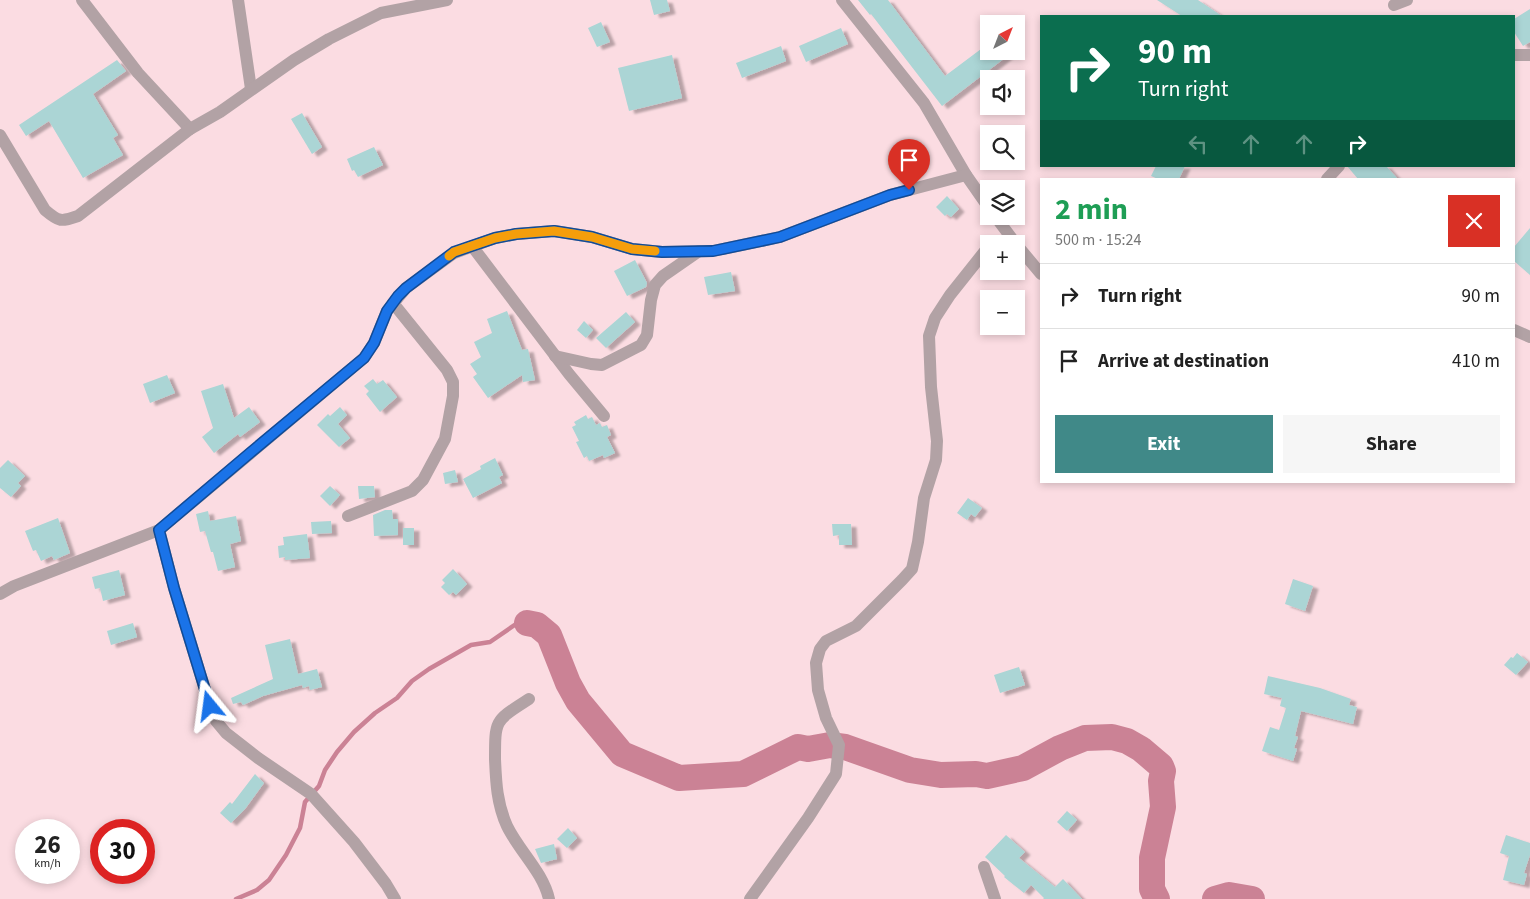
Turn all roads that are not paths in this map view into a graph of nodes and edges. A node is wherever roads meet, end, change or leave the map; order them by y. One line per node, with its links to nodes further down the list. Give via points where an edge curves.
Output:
1 (82, 0): 10 (street, via 138,72)
2 (238, 0): 9 (street)
3 (447, 0): 9 (street, via 381,13 329,39)
4 (842, 0): 13 (street, via 924,103)
5 (1407, 0): 6 (street)
6 (1394, 5)
7 (1515, 55): 8 (street)
8 (1530, 55)
9 (251, 89): 10 (street)
10 (190, 129): 11 (street, via 78,216 63,221 45,210)
11 (0, 135)
12 (1338, 167): 14 (street)
13 (966, 175): 15 (street); 21 (street, via 890,195 780,237)
14 (1328, 178)
15 (980, 195)
16 (1001, 225): 17 (street)
17 (1003, 228): 18 (street); 19 (street)
18 (998, 235)
19 (1009, 235)
20 (472, 246): 21 (street, via 516,234 554,231 592,237 632,249); 25 (street, via 454,252 406,288); 28 (street)
21 (699, 251): 28 (street, via 655,285 647,335 641,345 602,365)
22 (1025, 255): 24 (street)
23 (980, 258): 37 (street, via 935,318 929,336 936,460 924,498 912,569 856,626 826,641 820,649 816,664 818,690 826,718 839,745 836,774)
24 (1040, 273)
25 (393, 303): 30 (street, via 453,382 446,438 412,491); 31 (street, via 364,358)
26 (1515, 330): 27 (street)
27 (1530, 336)
28 (555, 356): 29 (street)
29 (604, 416)
30 (348, 516)
31 (159, 530): 32 (street); 35 (street, via 216,720 226,733 311,794 354,842)
32 (0, 594)
33 (528, 699): 36 (street, via 504,715 497,724 497,796 508,827)
34 (984, 867): 38 (street)
35 (395, 899)
36 (550, 899)
37 (750, 899)
38 (994, 899)

